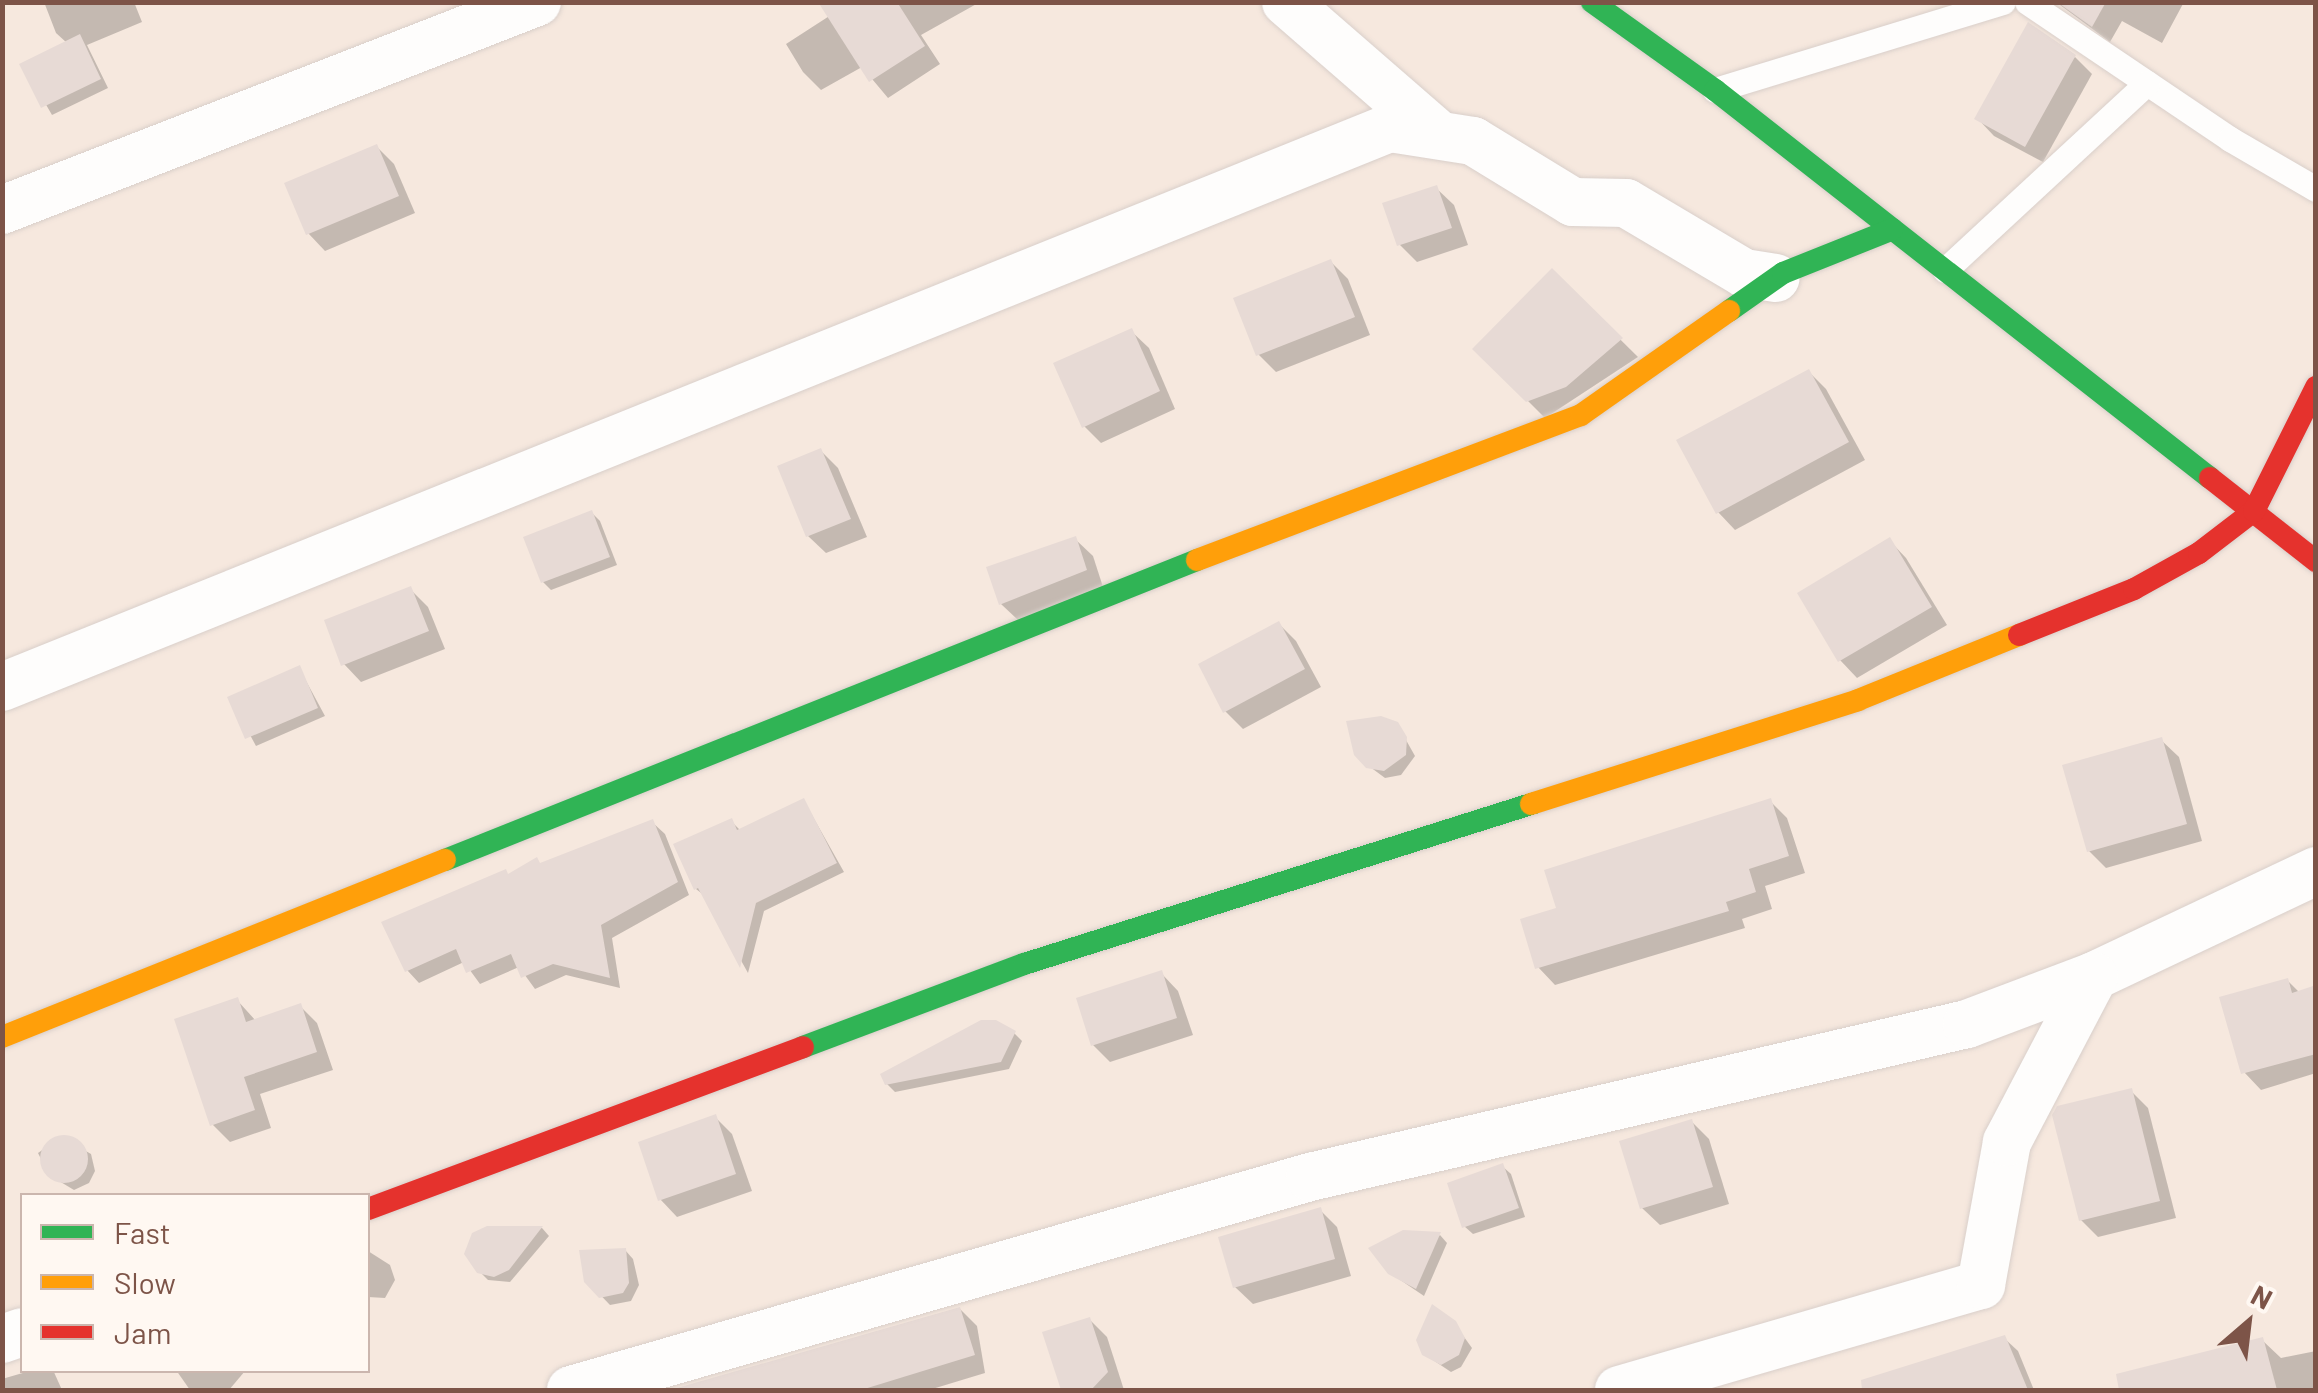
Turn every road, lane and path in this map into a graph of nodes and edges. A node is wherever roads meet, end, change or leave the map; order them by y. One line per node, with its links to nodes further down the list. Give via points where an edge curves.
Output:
1 (537, 2): 10 (street)
2 (1286, 2): 8 (street)
3 (1592, 2): 7 (street)
4 (2003, 2): 7 (lane)
5 (2027, 2): 6 (lane)
6 (2147, 83): 9 (lane); 12 (lane)
7 (1714, 90): 11 (street)
8 (1438, 134): 13 (street, via 1473,142 1572,202 1626,204 1744,274); 17 (street, via 1390,128)
9 (2316, 189)
10 (2, 210)
11 (1893, 229): 12 (street); 13 (street)
12 (1945, 270): 15 (street)
13 (1776, 278): 20 (street, via 1581,414 1349,499)
14 (2316, 387): 15 (street)
15 (2254, 511): 16 (street); 21 (street, via 2199,553 2134,589 1858,700 1024,964)
16 (2316, 561)
17 (2, 687)
18 (2316, 871): 19 (street)
19 (2094, 976): 22 (street, via 1967,1024 1310,1178); 23 (street, via 2007,1142 1980,1285)
20 (2, 1037)
21 (370, 1208)
22 (571, 1390)
23 (1619, 1390)

